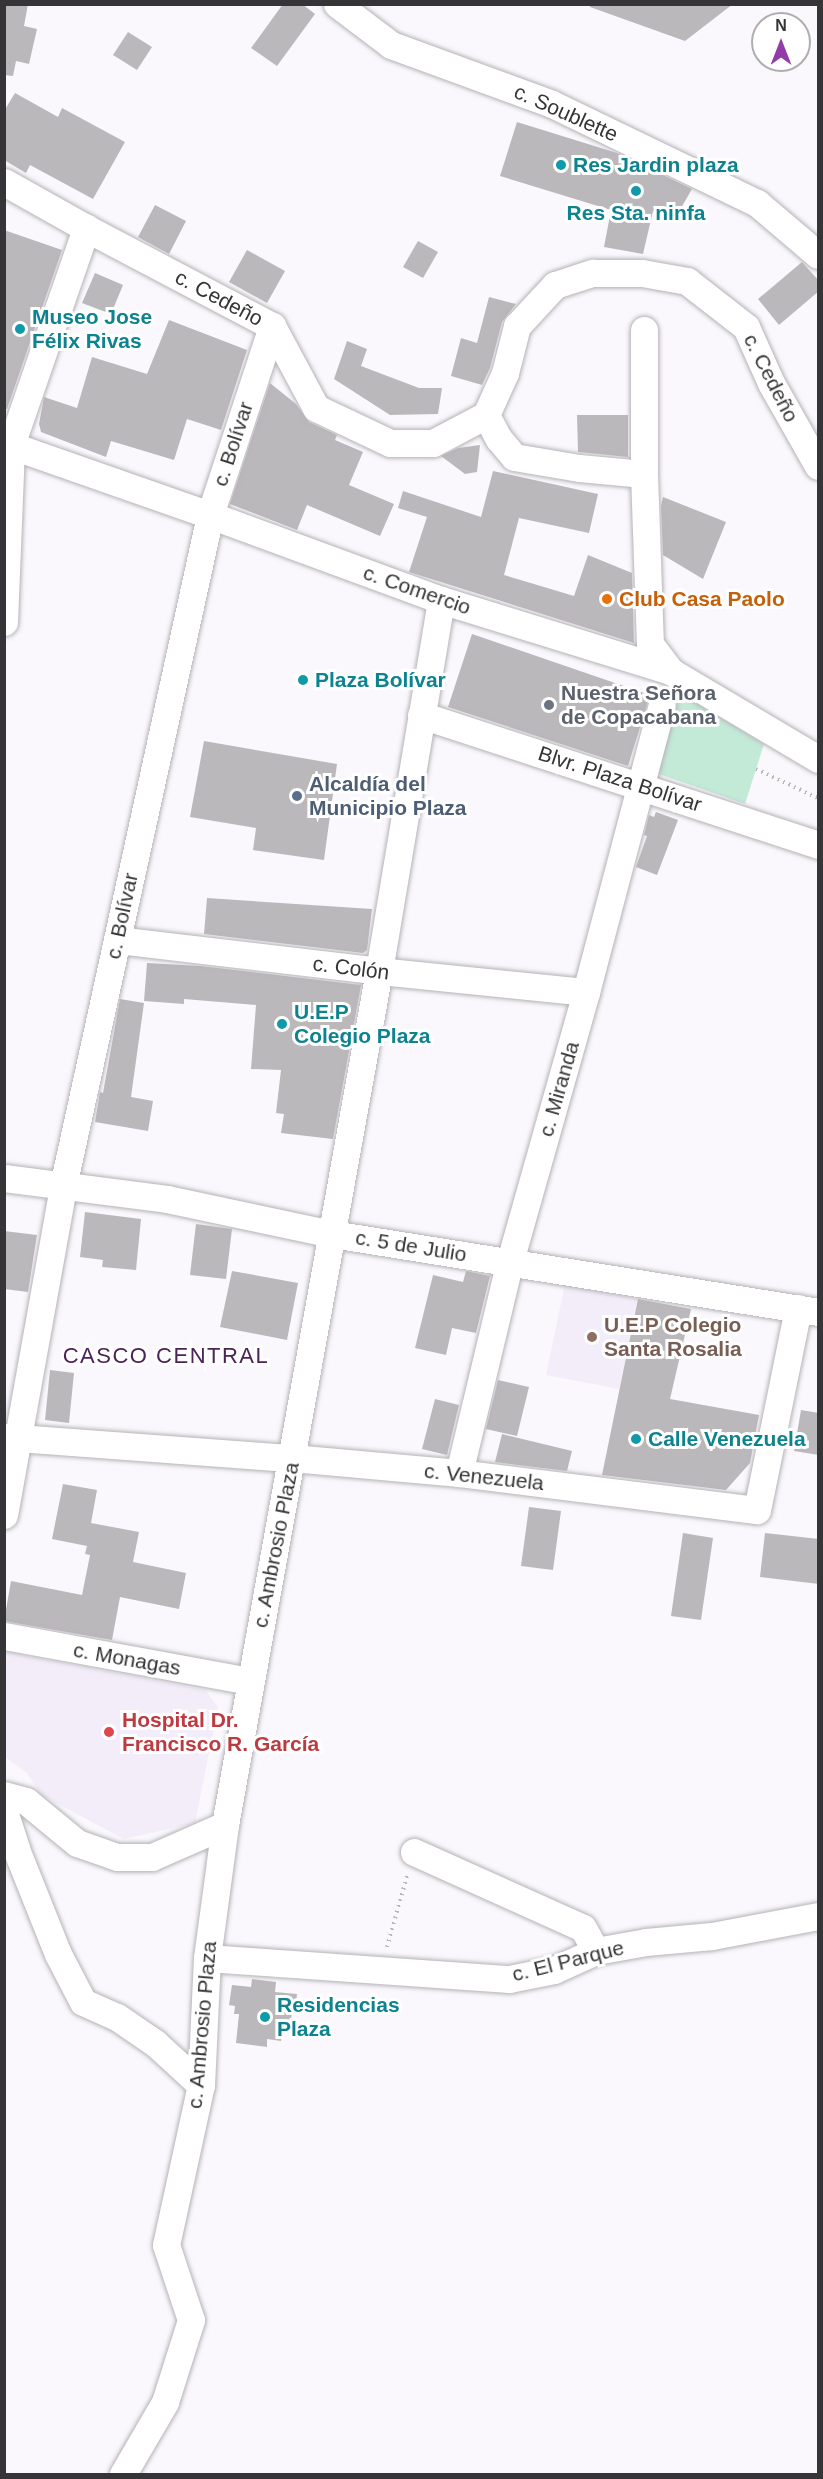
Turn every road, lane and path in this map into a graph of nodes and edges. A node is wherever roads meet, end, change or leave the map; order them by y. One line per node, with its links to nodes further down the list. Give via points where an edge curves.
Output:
1 (337, 4): 4 (street, c. Soublette, via 392,45 552,104 757,203)
2 (4, 182): 3 (street, c. Cedeño)
3 (86, 228): 5 (street, c. Cedeño); 8 (street)
4 (819, 255)
5 (272, 326): 7 (street, c. Cedeño, via 316,408 390,443 434,443); 11 (street, c. Bolívar)
6 (644, 330): 10 (street)
7 (486, 416): 9 (street, c. Cedeño, via 505,374 517,326 555,285 592,273 642,273 687,281 746,327 771,383); 10 (street, via 514,457)
8 (8, 444): 11 (street, c. Comercio); 13 (street)
9 (819, 466)
10 (644, 474): 14 (street, via 650,644)
11 (210, 514): 12 (street, c. Comercio); 22 (street, c. Bolívar)
12 (441, 600): 14 (street, c. Comercio); 16 (street, c. Ambrosio Plaza)
13 (4, 622)
14 (670, 671): 17 (street, c. Comercio)
15 (662, 705): 19 (street, c. Miranda)
16 (421, 714): 19 (street, Blvr. Plaza Bolívar); 23 (street, c. Ambrosio Plaza)
17 (819, 759)
18 (756, 769): 20 (path)
19 (641, 785): 21 (street, Blvr. Plaza Bolívar); 24 (street, c. Miranda)
20 (819, 798)
21 (819, 845)
22 (117, 940): 23 (street, c. Colón); 26 (street, c. Bolívar)
23 (379, 972): 24 (street, c. Colón); 27 (street, c. Ambrosio Plaza)
24 (586, 992): 28 (street, c. Miranda)
25 (4, 1178): 26 (street, c. 5 de Julio)
26 (63, 1186): 27 (street, c. 5 de Julio, via 167,1199); 30 (street, c. Bolívar)
27 (332, 1234): 28 (street, c. 5 de Julio); 31 (street, c. Ambrosio Plaza)
28 (510, 1261): 29 (street, c. 5 de Julio); 32 (street, c. Miranda)
29 (808, 1310): 32 (street, c. Venezuela, via 758,1510)
30 (12, 1437): 31 (street, c. Venezuela); 33 (street, c. Bolívar)
31 (292, 1458): 32 (street, c. Venezuela); 35 (street, c. Ambrosio Plaza)
32 (459, 1473)
33 (4, 1515)
34 (4, 1636): 35 (street, c. Monagas)
35 (249, 1681): 38 (street, c. Ambrosio Plaza)
36 (4, 1795): 38 (street, via 26,1801 77,1844 117,1857 152,1857)
37 (4, 1811): 44 (street, via 54,1944 83,2002 117,2017 155,2043)
38 (225, 1825): 42 (street, c. Ambrosio Plaza)
39 (414, 1852): 41 (street, via 583,1928); 43 (path)
40 (819, 1916): 41 (street, c. El Parque)
41 (596, 1952): 43 (street, c. El Parque, via 554,1970 509,1979)
42 (207, 1958): 43 (street, c. El Parque); 44 (street, c. Ambrosio Plaza)
43 (381, 1968)
44 (201, 2085): 45 (street, c. Ambrosio Plaza, via 165,2245 191,2320 165,2402)
45 (123, 2475)

